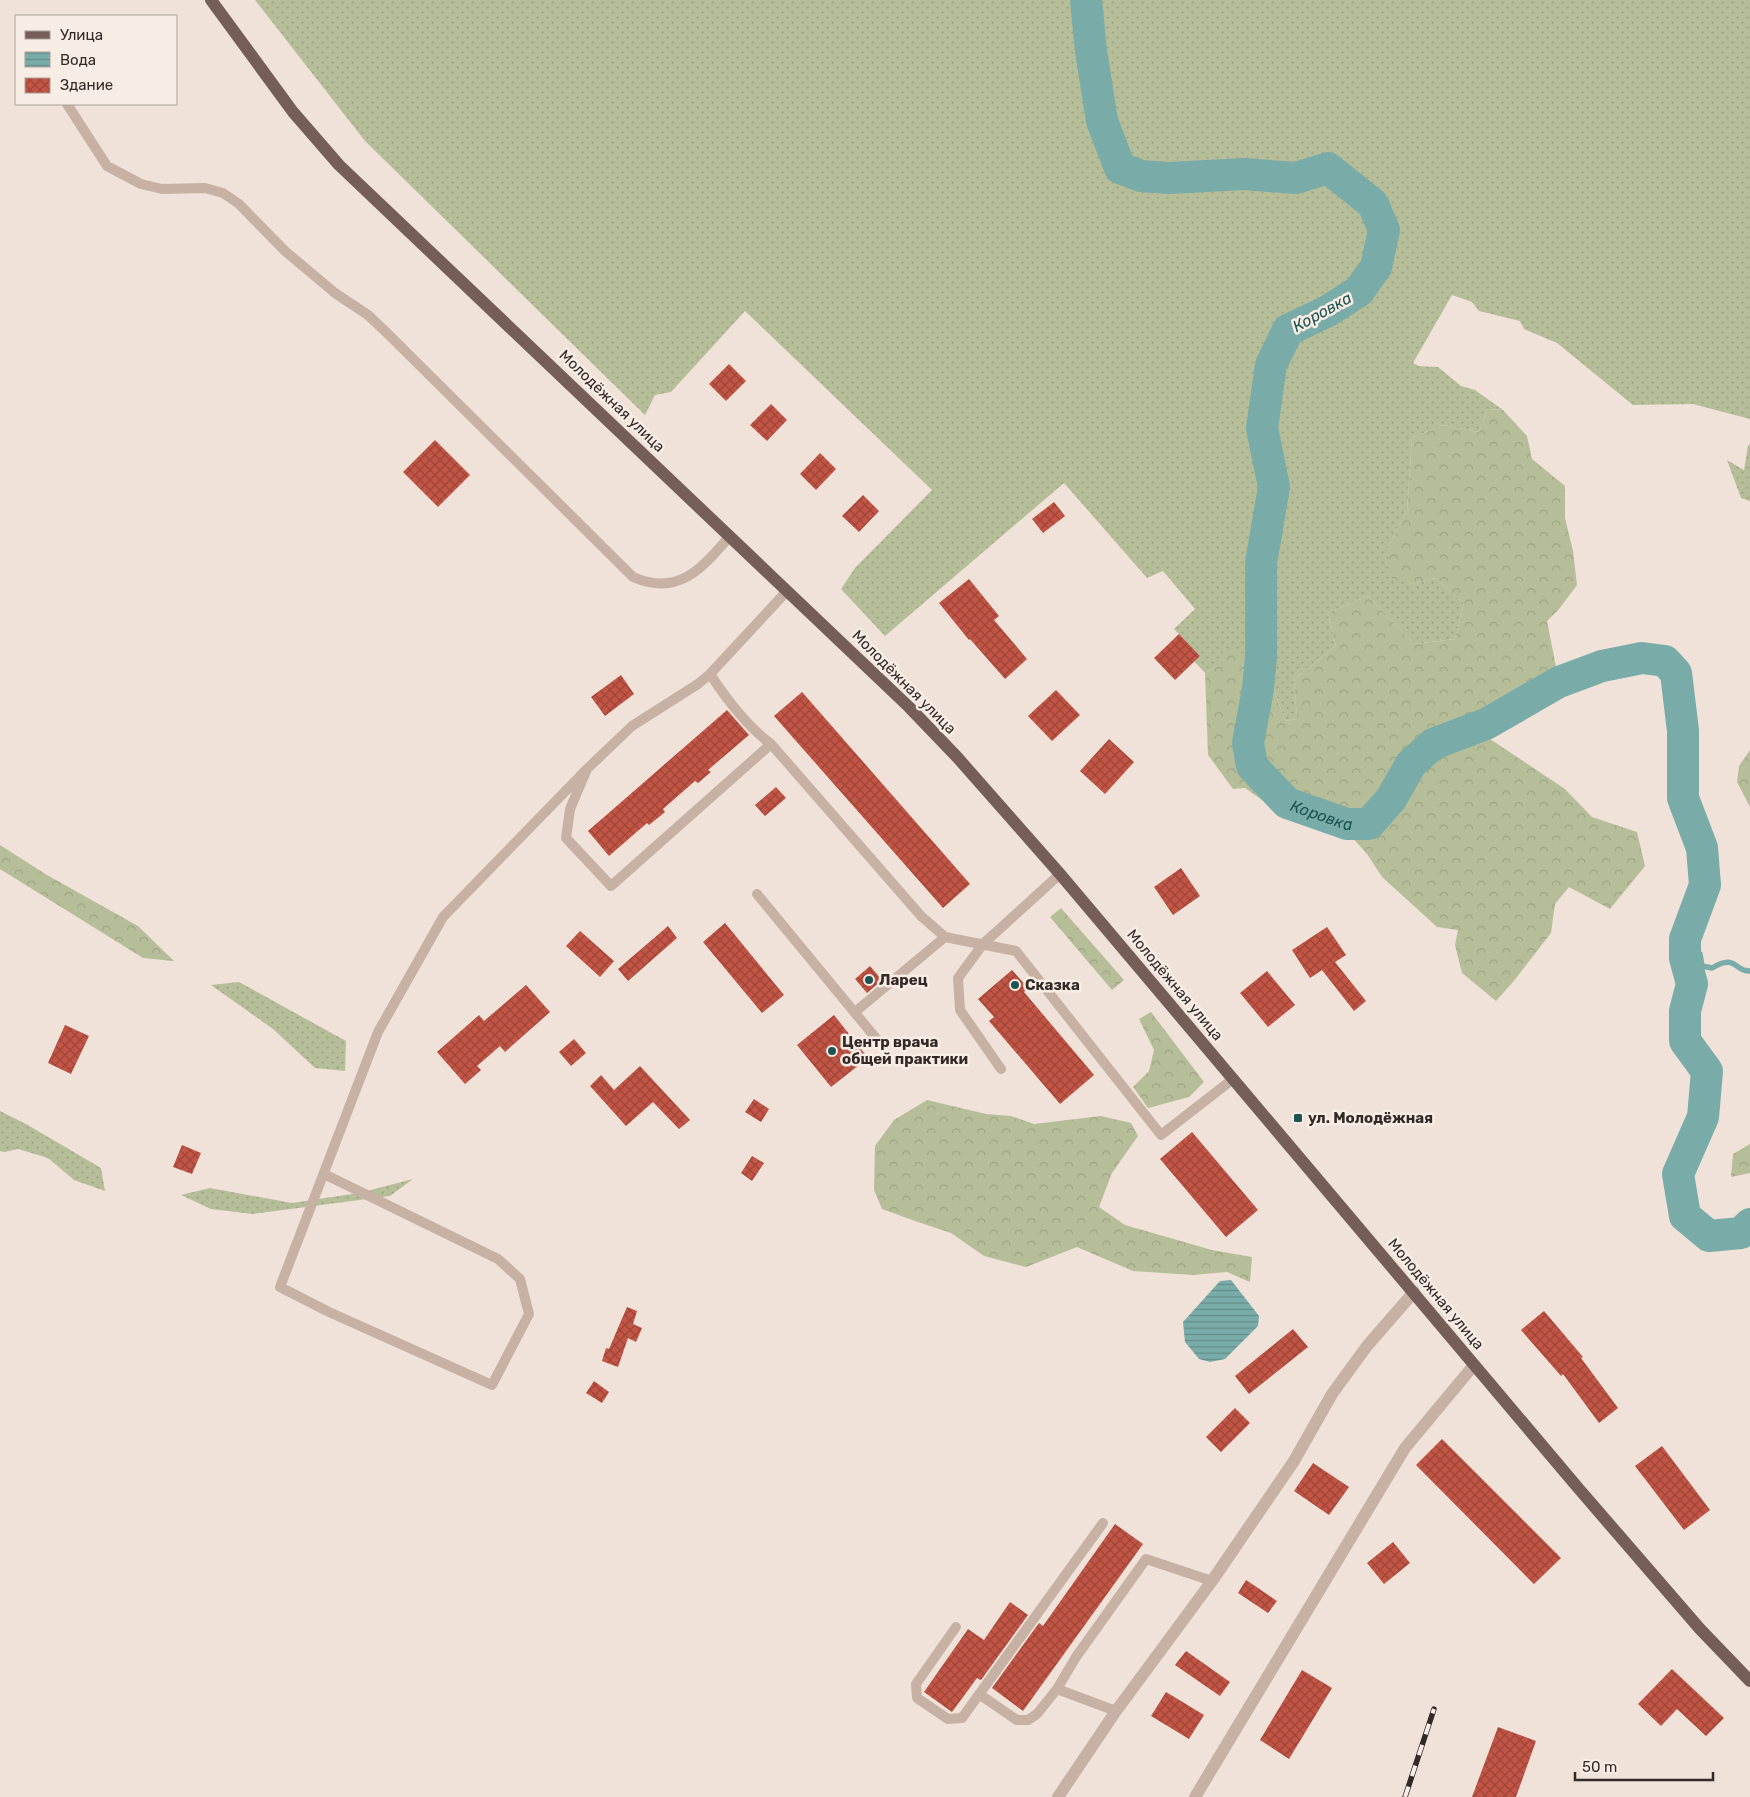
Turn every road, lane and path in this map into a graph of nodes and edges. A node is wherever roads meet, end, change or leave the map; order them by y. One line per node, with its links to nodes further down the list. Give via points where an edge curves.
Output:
1 (211, 0): 3 (main road, Молодёжная улица, via 292,112 338,165)
2 (68, 105): 3 (lane, via 107,166 141,184 169,190 206,188 223,193 239,204 285,251 335,293 368,315 633,577 659,584 688,577 703,567)
3 (730, 536): 4 (main road, Молодёжная улица)
4 (788, 591): 5 (lane); 8 (main road, Молодёжная улица, via 909,707)
5 (710, 674): 6 (lane, via 723,694); 7 (lane, via 632,726)
6 (771, 744): 7 (lane, via 611,886 566,838 570,809); 10 (lane, via 921,916)
7 (588, 769): 16 (lane, via 443,916 378,1032)
8 (1060, 874): 11 (lane); 15 (main road, Молодёжная улица)
9 (757, 894): 12 (lane)
10 (945, 936): 11 (lane); 12 (lane)
11 (983, 944): 14 (lane, via 958,978 960,1010); 15 (lane, via 1016,951 1161,1135)
12 (855, 1012): 13 (lane)
13 (879, 1042)
14 (1001, 1068)
15 (1234, 1079): 17 (main road, Молодёжная улица)
16 (324, 1174): 16 (lane, via 280,1287 492,1385 529,1314 520,1279 498,1259)
17 (1414, 1292): 18 (main road, Молодёжная улица); 20 (street, via 1367,1346 1332,1394 1294,1461)
18 (1474, 1365): 22 (main road, Молодёжная улица, via 1700,1629); 27 (street, via 1405,1448)
19 (1103, 1523): 24 (lane)
20 (1212, 1581): 23 (lane, via 1146,1559); 25 (street)
21 (956, 1628): 24 (lane, via 916,1684 918,1698 948,1719 962,1718)
22 (1750, 1681)
23 (1057, 1689): 24 (lane, via 1028,1720 1017,1720); 25 (lane)
24 (979, 1694)
25 (1116, 1711): 26 (street)
26 (1058, 1797)
27 (1195, 1797)

